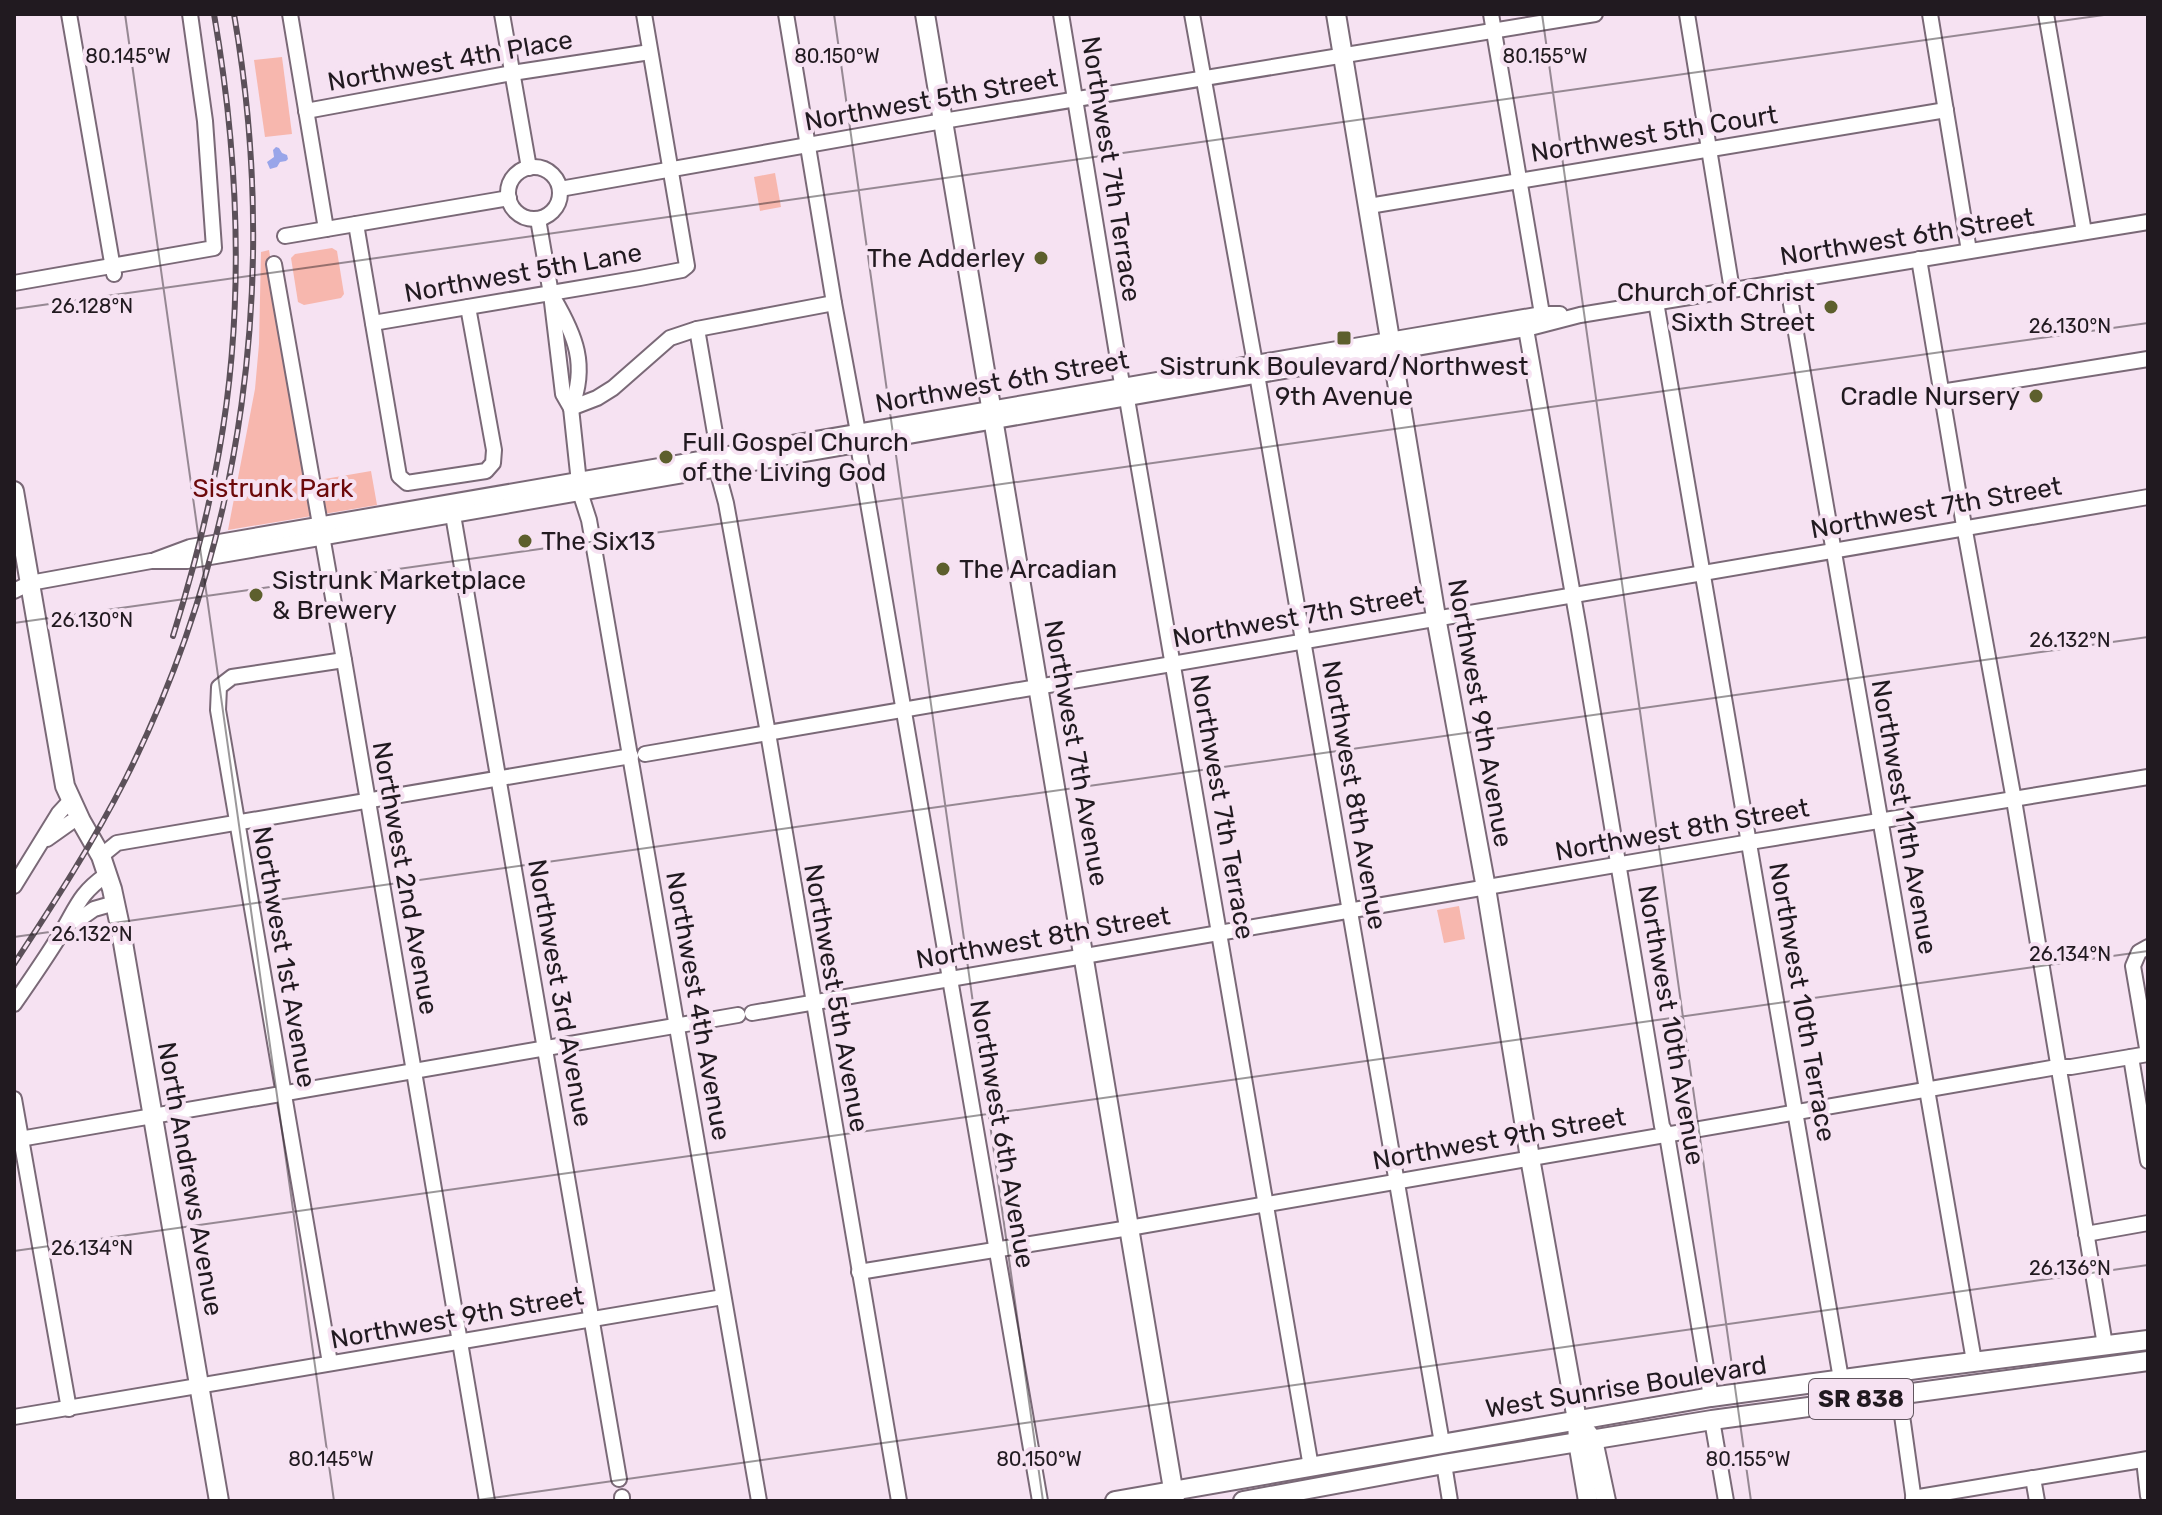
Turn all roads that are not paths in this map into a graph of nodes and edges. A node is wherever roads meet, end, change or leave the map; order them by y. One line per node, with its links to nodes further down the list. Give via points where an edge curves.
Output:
1 (69, 14): 42 (street)
2 (190, 14): 42 (street, via 205,121 214,248)
3 (290, 14): 23 (street)
4 (502, 14): 19 (street)
5 (644, 14): 17 (street)
6 (786, 14): 25 (street, Northwest 6th Avenue)
7 (925, 14): 24 (main road, Northwest 7th Avenue)
8 (1061, 14): 21 (street, Northwest 7th Terrace)
9 (1192, 14): 20 (street, Northwest 8th Avenue)
10 (1336, 14): 18 (main road, Northwest 9th Avenue)
11 (1491, 14): 16 (street)
12 (1595, 14): 16 (street, Northwest 5th Street)
13 (1687, 14): 26 (street)
14 (1930, 14): 22 (street)
15 (2046, 14): 37 (street)
16 (1494, 32): 18 (street, Northwest 5th Street); 29 (street)
17 (650, 52): 19 (street, Northwest 4th Place); 28 (street)
18 (1344, 56): 20 (street, Northwest 5th Street); 32 (main road, Northwest 9th Avenue)
19 (512, 73): 23 (street, Northwest 4th Place); 27 (street)
20 (1203, 78): 21 (street, Northwest 5th Street); 57 (street, Northwest 8th Avenue)
21 (1075, 100): 24 (street, Northwest 5th Street); 58 (street, Northwest 7th Terrace)
22 (1946, 110): 26 (street, Northwest 5th Court); 39 (street)
23 (306, 111): 36 (street)
24 (943, 121): 25 (street, Northwest 5th Street); 61 (main road, Northwest 7th Avenue)
25 (808, 144): 28 (street, Northwest 5th Street); 48 (street, Northwest 6th Avenue)
26 (1709, 149): 29 (street, Northwest 5th Court); 45 (street)
27 (529, 168): 30 (street, via 549,172); 31 (street, via 515,176)
28 (670, 170): 30 (street, Northwest 5th Street); 46 (street, Northwest 5th Lane, via 687,266)
29 (1518, 180): 32 (street, Northwest 5th Court); 50 (street)
30 (560, 189): 33 (street, via 553,211)
31 (509, 198): 33 (street, via 517,212); 35 (street)
32 (1369, 206): 55 (main road, Northwest 9th Avenue)
33 (538, 219): 46 (street, Northwest 4th Avenue)
34 (2148, 222): 37 (street, Northwest 6th Street)
35 (356, 224): 36 (street); 52 (street)
36 (326, 229): 38 (street)
37 (2084, 232): 39 (street, Northwest 6th Street)
38 (285, 236)
39 (1969, 251): 40 (street, Northwest 6th Street)
40 (1919, 259): 43 (street, Northwest 6th Street); 59 (street)
41 (274, 264): 69 (street, Northwest 2nd Avenue)
42 (113, 270): 44 (street)
43 (1787, 281): 45 (street, Northwest 6th Street); 70 (street, Northwest 11th Avenue)
44 (14, 283)
45 (1732, 290): 47 (street, Northwest 6th Street)
46 (551, 294): 49 (street, Northwest 5th Lane); 60 (street, Northwest 4th Avenue, via 570,327 579,359)
47 (1656, 302): 51 (street, Northwest 6th Street); 71 (street, Northwest 10th Terrace)
48 (834, 303): 53 (street); 62 (street, Northwest 6th Avenue)
49 (468, 307): 52 (street, Northwest 5th Lane); 52 (street, via 493,463 486,471 418,483 399,476)
50 (1542, 314): 51 (street, Northwest 6th Street); 55 (street, Northwest 6th Street)
51 (1580, 315): 54 (street, Northwest 6th Street)
52 (373, 323)
53 (697, 329): 60 (street, via 670,338 613,388); 63 (street, Northwest 5th Avenue)
54 (1526, 329): 55 (street, Northwest 6th Street); 73 (street, Northwest 10th Avenue)
55 (1390, 346): 57 (street, Northwest 6th Street); 74 (main road, Northwest 9th Avenue)
56 (2148, 359): 59 (street)
57 (1256, 370): 58 (street, Northwest 6th Street); 75 (street, Northwest 8th Avenue)
58 (1125, 392): 61 (street, Northwest 6th Street); 77 (street, Northwest 7th Terrace)
59 (1941, 392): 68 (street)
60 (571, 408): 64 (street, Northwest 4th Avenue)
61 (992, 415): 62 (street, Northwest 6th Street); 78 (main road, Northwest 7th Avenue)
62 (858, 438): 63 (street, Northwest 6th Street); 79 (street, Northwest 6th Avenue)
63 (720, 462): 64 (street, Northwest 6th Street); 80 (street, Northwest 5th Avenue)
64 (585, 487): 67 (street, Northwest 6th Street); 69 (street, Northwest 6th Street); 81 (street, Northwest 4th Avenue)
65 (14, 491): 72 (main road, North Andrews Avenue)
66 (2148, 497): 68 (street, Northwest 7th Street)
67 (453, 515): 69 (street, Northwest 6th Street); 83 (street, Northwest 3rd Avenue)
68 (1964, 527): 70 (street, Northwest 7th Street); 84 (street)
69 (321, 531): 72 (street, Northwest 6th Street, via 184,548 151,561); 76 (street, Northwest 2nd Avenue)
70 (1834, 549): 71 (street, Northwest 7th Street); 87 (street, Northwest 11th Avenue)
71 (1702, 572): 73 (street, Northwest 7th Street); 89 (street, Northwest 10th Terrace)
72 (19, 585): 86 (main road, North Andrews Avenue)
73 (1573, 594): 74 (street, Northwest 7th Street); 93 (street, Northwest 10th Avenue)
74 (1436, 617): 75 (street, Northwest 7th Street); 95 (main road, Northwest 9th Avenue)
75 (1303, 642): 77 (street, Northwest 7th Street); 97 (street, Northwest 8th Avenue)
76 (344, 660): 85 (street, Northwest 2nd Avenue); 88 (street, Northwest 1st Avenue, via 232,677 219,687)
77 (1173, 663): 78 (street, Northwest 7th Street); 98 (street, Northwest 7th Terrace)
78 (1038, 686): 79 (street, Northwest 7th Street); 101 (main road, Northwest 7th Avenue)
79 (905, 710): 80 (street, Northwest 7th Street); 102 (street, Northwest 6th Avenue)
80 (768, 733): 81 (street, Northwest 7th Street); 103 (street, Northwest 5th Avenue)
81 (638, 755): 83 (street, Northwest 7th Street); 105 (street, Northwest 4th Avenue)
82 (2148, 777): 84 (street, Northwest 8th Street)
83 (498, 778): 85 (street, Northwest 7th Street); 106 (street, Northwest 3rd Avenue)
84 (2014, 800): 87 (street, Northwest 8th Street); 109 (street)
85 (368, 801): 88 (street, Northwest 7th Street); 110 (street, Northwest 2nd Avenue)
86 (68, 803): 90 (street); 92 (main road, North Andrews Avenue, via 82,843)
87 (1880, 820): 89 (street, Northwest 8th Street); 111 (street, Northwest 11th Avenue)
88 (237, 824): 92 (street, Northwest 7th Street, via 117,843); 112 (street, Northwest 1st Avenue)
89 (1750, 842): 93 (street, Northwest 8th Street); 114 (street, Northwest 10th Terrace)
90 (31, 861): 91 (street); 94 (street)
91 (14, 863)
92 (104, 866): 96 (main road, North Andrews Avenue); 99 (street, Northwest 7th Street)
93 (1618, 866): 95 (street, Northwest 8th Street); 116 (street, Northwest 10th Avenue)
94 (14, 886)
95 (1486, 888): 97 (street, Northwest 8th Street); 118 (main road, Northwest 9th Avenue)
96 (115, 903): 99 (street, via 94,909); 115 (main road, North Andrews Avenue)
97 (1350, 911): 98 (street, Northwest 8th Street); 120 (street, Northwest 8th Avenue)
98 (1220, 932): 101 (street, Northwest 8th Street); 121 (street, Northwest 7th Terrace)
99 (60, 934): 104 (street, Northwest 7th Street)
100 (2143, 950): 107 (street, via 2133,966)
101 (1083, 955): 102 (street, Northwest 8th Street); 123 (main road, Northwest 7th Avenue)
102 (951, 978): 103 (street, Northwest 8th Street); 125 (street, Northwest 6th Avenue)
103 (812, 1002): 105 (street, Northwest 8th Street); 126 (street, Northwest 5th Avenue)
104 (14, 1004)
105 (677, 1026): 106 (street, Northwest 8th Street); 127 (street, Northwest 4th Avenue)
106 (546, 1048): 110 (street, Northwest 8th Street); 128 (street, Northwest 3rd Avenue)
107 (2148, 1054): 108 (street, Northwest 9th Street)
108 (2131, 1057): 109 (street, Northwest 9th Street); 119 (street)
109 (2057, 1067): 111 (street, Northwest 9th Street); 124 (street)
110 (414, 1071): 112 (street, Northwest 8th Street); 130 (street, Northwest 2nd Avenue)
111 (1926, 1089): 114 (street, Northwest 9th Street); 132 (street, Northwest 11th Avenue)
112 (282, 1093): 115 (street, Northwest 8th Street); 134 (street, Northwest 1st Avenue)
113 (14, 1099): 117 (street)
114 (1796, 1113): 116 (street, Northwest 9th Street); 136 (street, Northwest 10th Terrace)
115 (153, 1116): 117 (street, Northwest 8th Street); 137 (main road, North Andrews Avenue)
116 (1667, 1135): 118 (street, Northwest 9th Street); 139 (street, Northwest 10th Avenue)
117 (18, 1139): 140 (street)
118 (1530, 1158): 120 (street, Northwest 9th Street); 142 (main road, Northwest 9th Avenue)
119 (2148, 1161)
120 (1397, 1181): 121 (street, Northwest 9th Street); 145 (street, Northwest 8th Avenue)
121 (1265, 1203): 123 (street, Northwest 9th Street); 148 (street, Northwest 7th Terrace)
122 (2148, 1223): 124 (street)
123 (1129, 1228): 125 (street, Northwest 9th Street); 152 (main road, Northwest 7th Avenue)
124 (2086, 1234): 131 (street)
125 (997, 1249): 126 (street, Northwest 9th Street); 159 (street, Northwest 6th Avenue)
126 (859, 1272): 158 (street, Northwest 5th Avenue)
127 (723, 1297): 128 (street, Northwest 9th Street); 154 (street, Northwest 4th Avenue)
128 (592, 1319): 130 (street, Northwest 9th Street); 150 (street, Northwest 3rd Avenue)
129 (2148, 1340): 131 (main road, West Sunrise Boulevard / SR 838)
130 (460, 1342): 134 (street, Northwest 9th Street); 157 (street, Northwest 2nd Avenue)
131 (2105, 1345): 132 (main road, West Sunrise Boulevard / SR 838)
132 (1974, 1361): 135 (main road, West Sunrise Boulevard / SR 838)
133 (2148, 1361): 138 (main road, West Sunrise Boulevard / SR 838)
134 (330, 1363): 137 (street, Northwest 9th Street)
135 (1925, 1368): 136 (main road, West Sunrise Boulevard / SR 838); 138 (main road, via 1902,1383)
136 (1841, 1379): 139 (main road, West Sunrise Boulevard / SR 838)
137 (200, 1387): 140 (street, Northwest 9th Street); 156 (main road, North Andrews Avenue)
138 (1899, 1394): 143 (main road, West Sunrise Boulevard / SR 838); 155 (street)
139 (1711, 1397): 142 (main road, West Sunrise Boulevard / SR 838)
140 (69, 1409): 141 (street, Northwest 9th Street)
141 (14, 1417)
142 (1577, 1420): 144 (main road, Northwest 9th Avenue); 145 (main road, West Sunrise Boulevard / SR 838)
143 (1712, 1420): 144 (main road, West Sunrise Boulevard / SR 838); 165 (street)
144 (1585, 1441): 147 (main road, West Sunrise Boulevard / SR 838); 163 (main road, Northwest 9th Avenue); 164 (main road, Northwest 9th Avenue)
145 (1442, 1443): 148 (main road, West Sunrise Boulevard / SR 838)
146 (2146, 1460): 149 (street); 153 (street)
147 (1444, 1464): 151 (main road, West Sunrise Boulevard / SR 838); 162 (street)
148 (1311, 1467): 152 (main road, West Sunrise Boulevard / SR 838)
149 (2033, 1478): 155 (street); 166 (street)
150 (619, 1479)
151 (1315, 1495): 161 (main road, West Sunrise Boulevard / SR 838)
152 (1174, 1496): 160 (main road, West Sunrise Boulevard / SR 838)
153 (2148, 1496)
154 (758, 1499)
155 (1914, 1499)
156 (219, 1501)
157 (487, 1501)
158 (899, 1501)
159 (1040, 1501)
160 (1115, 1501)
161 (1243, 1501)
162 (1450, 1501)
163 (1588, 1501)
164 (1606, 1501)
165 (1726, 1501)
166 (2037, 1501)

